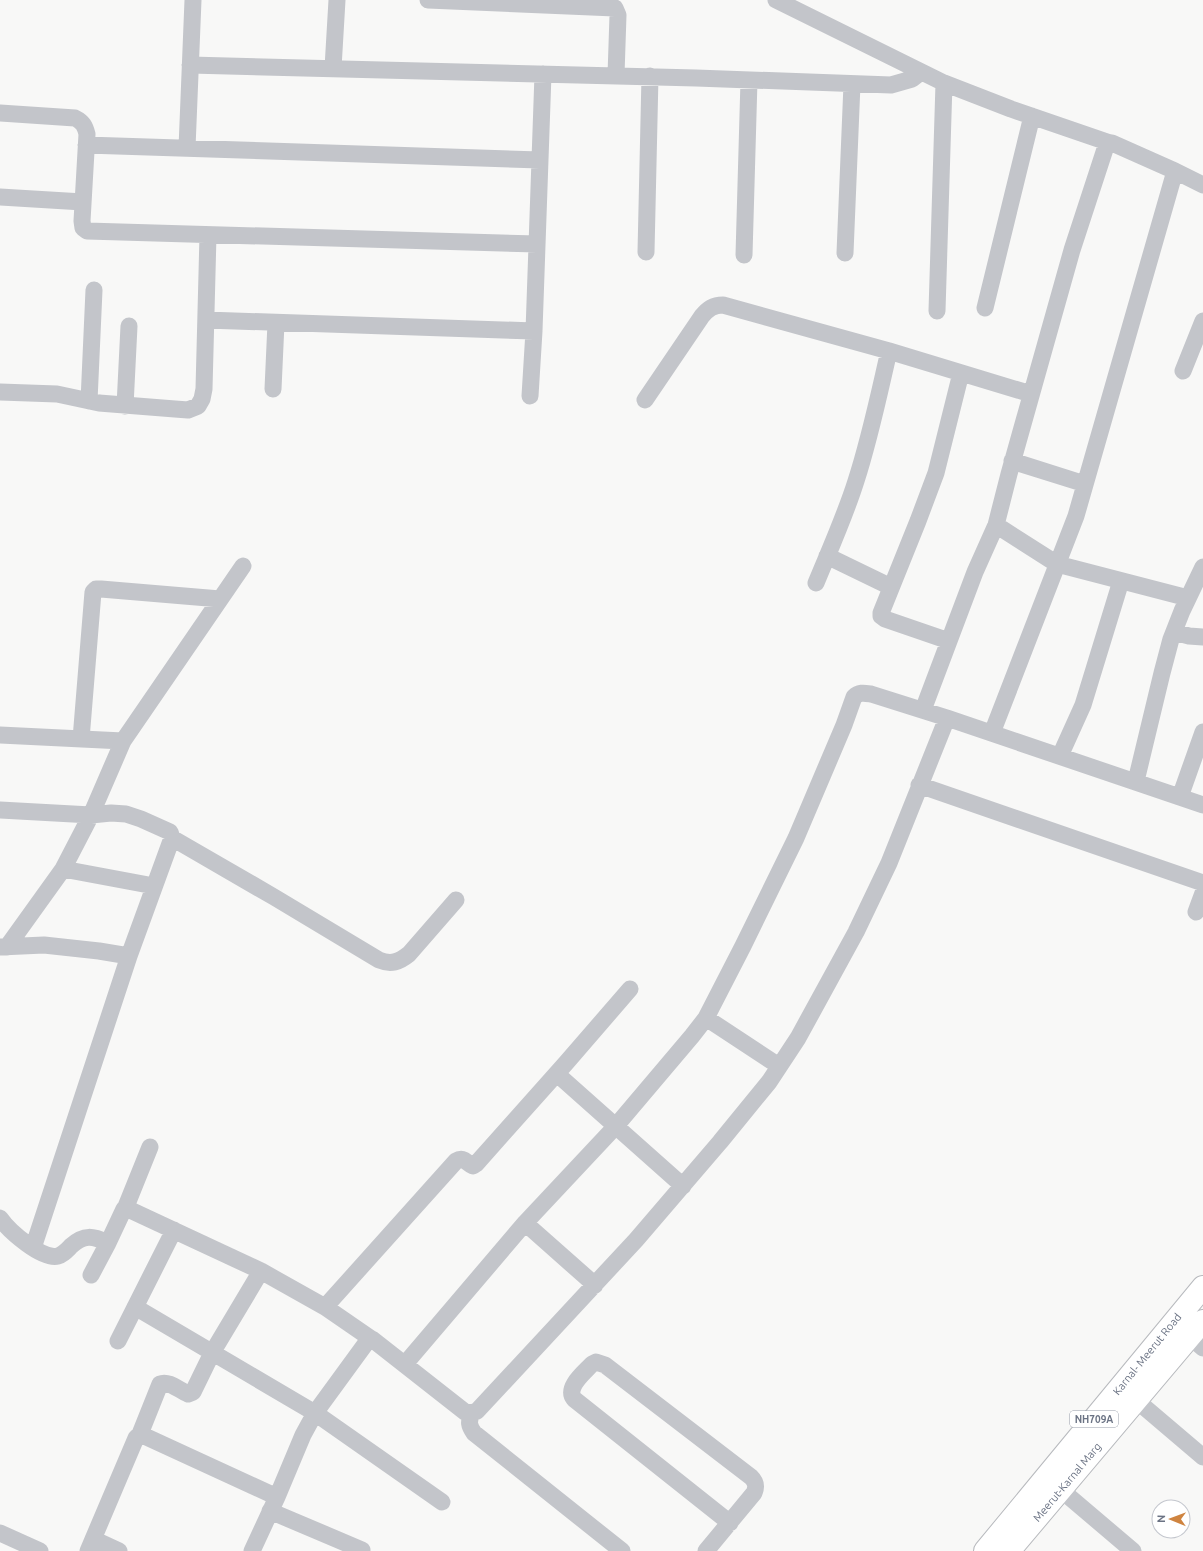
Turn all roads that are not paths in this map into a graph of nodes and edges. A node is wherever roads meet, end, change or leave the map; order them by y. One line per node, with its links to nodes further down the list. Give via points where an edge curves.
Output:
1 (193, 0): 6 (street)
2 (337, 0): 7 (street)
3 (428, 0): 5 (street)
4 (776, 0): 8 (street)
5 (463, 1): 10 (street, via 615,8 618,15)
6 (190, 65): 7 (street); 19 (street)
7 (334, 68): 9 (street)
8 (921, 72): 13 (street); 14 (street, via 912,79 891,85)
9 (543, 74): 10 (street); 20 (street)
10 (616, 76): 11 (street)
11 (650, 76): 12 (street); 27 (street)
12 (750, 80): 14 (street); 29 (street)
13 (944, 83): 16 (street); 32 (street)
14 (852, 84): 28 (street)
15 (0, 113): 18 (street, via 75,118 85,126)
16 (1032, 116): 17 (street); 31 (street)
17 (1110, 143): 21 (street); 43 (street, via 1106,146 1072,250)
18 (86, 145): 19 (street); 24 (street)
19 (187, 148): 20 (street)
20 (540, 160): 26 (street)
21 (1175, 171): 22 (street); 49 (street)
22 (1203, 185)
23 (0, 197): 24 (street)
24 (83, 202): 25 (street, via 83,228 88,231)
25 (208, 235): 26 (street); 33 (street)
26 (537, 244): 37 (street)
27 (646, 252)
28 (845, 254)
29 (744, 255)
30 (94, 290): 46 (street)
31 (985, 308)
32 (937, 311)
33 (206, 320): 35 (street); 47 (street, via 204,389 198,406 188,410)
34 (1203, 321): 39 (street)
35 (276, 322): 37 (street); 41 (street)
36 (129, 326): 47 (street)
37 (534, 331): 44 (street)
38 (889, 351): 40 (street); 45 (street, via 716,305 708,308 702,316); 51 (street, via 856,480)
39 (1183, 371)
40 (961, 373): 43 (street); 57 (street, via 936,473)
41 (273, 389)
42 (0, 392): 46 (street, via 57,394)
43 (1031, 394): 48 (street)
44 (530, 396)
45 (645, 400)
46 (90, 401): 47 (street)
47 (125, 406)
48 (1012, 461): 49 (street); 50 (street)
49 (1085, 484): 52 (street, via 1076,516)
50 (996, 525): 52 (street); 62 (street)
51 (827, 556): 56 (street); 57 (street)
52 (1057, 564): 55 (street); 66 (street)
53 (243, 566): 59 (street)
54 (1203, 567): 58 (street)
55 (1121, 581): 58 (street); 70 (street, via 1084,705)
56 (816, 583)
57 (891, 587): 62 (street, via 881,616)
58 (1188, 598): 60 (street)
59 (220, 599): 68 (street, via 101,589 93,592); 69 (street)
60 (1174, 632): 61 (street); 71 (street)
61 (1203, 637)
62 (949, 641): 63 (street)
63 (923, 710): 64 (street); 87 (street, via 864,692 854,697 796,838)
64 (946, 718): 66 (street); 72 (street)
65 (1203, 732): 73 (street)
66 (992, 733): 70 (street)
67 (0, 735): 68 (street)
68 (81, 739): 69 (street)
69 (123, 741): 76 (street)
70 (1060, 756): 71 (street)
71 (1136, 781): 73 (street)
72 (919, 785): 79 (street); 88 (street, via 889,863 856,932)
73 (1180, 796): 74 (street)
74 (1203, 805)
75 (0, 810): 76 (street)
76 (91, 815): 77 (street, via 126,814 170,832); 78 (street)
77 (172, 838): 80 (street); 82 (street, via 386,963 401,960 408,954)
78 (63, 869): 80 (street); 84 (street)
79 (1203, 883)
80 (154, 886): 85 (street)
81 (1203, 893): 83 (street)
82 (456, 900)
83 (1196, 912)
84 (4, 947): 85 (street, via 44,945)
85 (129, 956): 98 (street)
86 (630, 989): 89 (street)
87 (706, 1018): 88 (street); 90 (street)
88 (780, 1066): 92 (street)
89 (557, 1074): 90 (street); 104 (street, via 476,1164 473,1166 460,1158 456,1161)
90 (615, 1127): 92 (street); 95 (street)
91 (150, 1147): 93 (street)
92 (683, 1186): 101 (street)
93 (125, 1209): 96 (street); 97 (street)
94 (0, 1218): 98 (street, via 17,1237)
95 (525, 1223): 101 (street); 109 (street)
96 (174, 1230): 99 (street); 103 (street)
97 (108, 1243): 98 (street, via 90,1237 73,1244 58,1256 50,1256); 100 (street)
98 (33, 1248)
99 (260, 1270): 104 (street); 108 (street)
100 (91, 1275)
101 (595, 1285): 112 (street)
102 (1203, 1287): 121 (highway, Karnal- Meerut Road / NH709A)
103 (135, 1307): 107 (street); 108 (street)
104 (325, 1307): 106 (street)
105 (1199, 1335): 110 (highway, Meerut-Karnal Marg / NH709A)
106 (370, 1338): 109 (street); 111 (street)
107 (118, 1341)
108 (212, 1353): 111 (street); 113 (street, via 191,1393 169,1384 160,1384)
109 (405, 1364): 112 (street, via 465,1412)
110 (1136, 1400): 114 (street); 115 (highway, Meerut-Karnal Marg / NH709A)
111 (314, 1413): 116 (street); 117 (street)
112 (472, 1413): 126 (street, via 469,1421 474,1433)
113 (140, 1434): 117 (street); 120 (street, via 136,1438)
114 (1203, 1458)
115 (1060, 1490): 121 (highway, Meerut-Karnal Marg / NH709A); 128 (street)
116 (442, 1502)
117 (274, 1504): 122 (street); 125 (street)
118 (730, 1522): 118 (street, via 754,1493 756,1482 605,1364 592,1364 572,1386 570,1390 574,1399); 127 (street)
119 (0, 1533): 123 (street)
120 (90, 1545): 124 (street)
121 (1002, 1548)
122 (362, 1550)
123 (40, 1551)
124 (119, 1551)
125 (252, 1551)
126 (622, 1551)
127 (706, 1551)
128 (1133, 1551)

